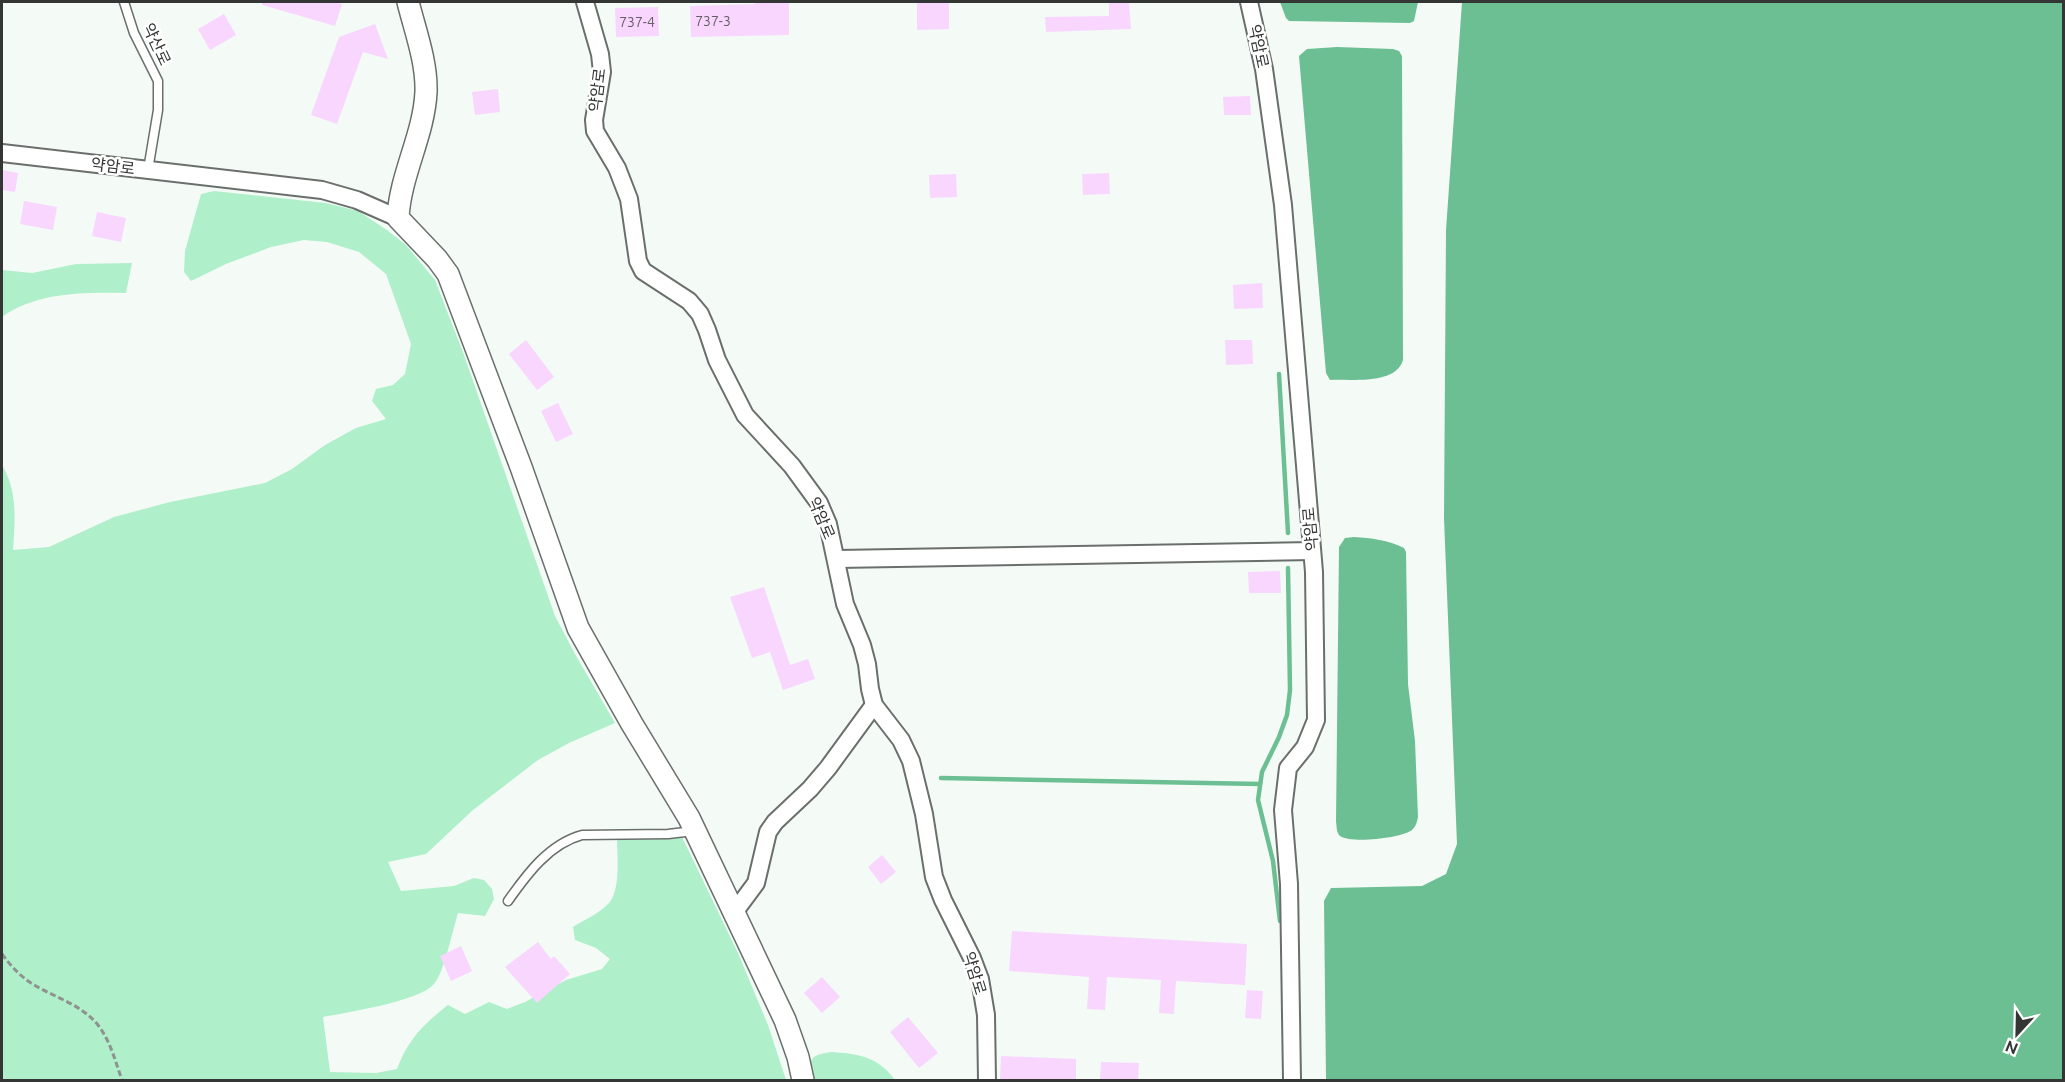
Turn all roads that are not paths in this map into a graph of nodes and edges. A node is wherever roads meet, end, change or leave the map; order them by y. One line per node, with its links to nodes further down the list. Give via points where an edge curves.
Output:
1 (124, 2): 6 (lane, 약산로, via 134,33 158,81 158,110)
2 (408, 2): 7 (street, via 426,92)
3 (585, 2): 9 (street, 약암로, via 602,72 595,131 617,168 629,199 638,261 643,271 689,302 699,314 745,415 792,466 819,503)
4 (1249, 2): 8 (street, 약암로, via 1264,69 1283,205)
5 (2, 153): 6 (street, 약암로)
6 (148, 170): 7 (street, 약암로, via 322,190)
7 (398, 218): 11 (street, 약암로, via 448,274 578,628)
8 (1312, 551): 9 (street); 16 (street, 약암로, via 1316,720 1305,747 1288,768 1283,810 1289,884)
9 (837, 559): 10 (street, 약암로, via 845,604 862,645)
10 (874, 705): 13 (street, via 828,768 768,832 756,883); 15 (street, 약암로, via 911,760 934,877 980,979 986,1015)
11 (695, 831): 12 (lane, via 571,838 550,851); 13 (street, 약암로)
12 (508, 901)
13 (734, 914): 14 (street, 약암로, via 785,1020)
14 (803, 1080)
15 (987, 1080)
16 (1292, 1080)

